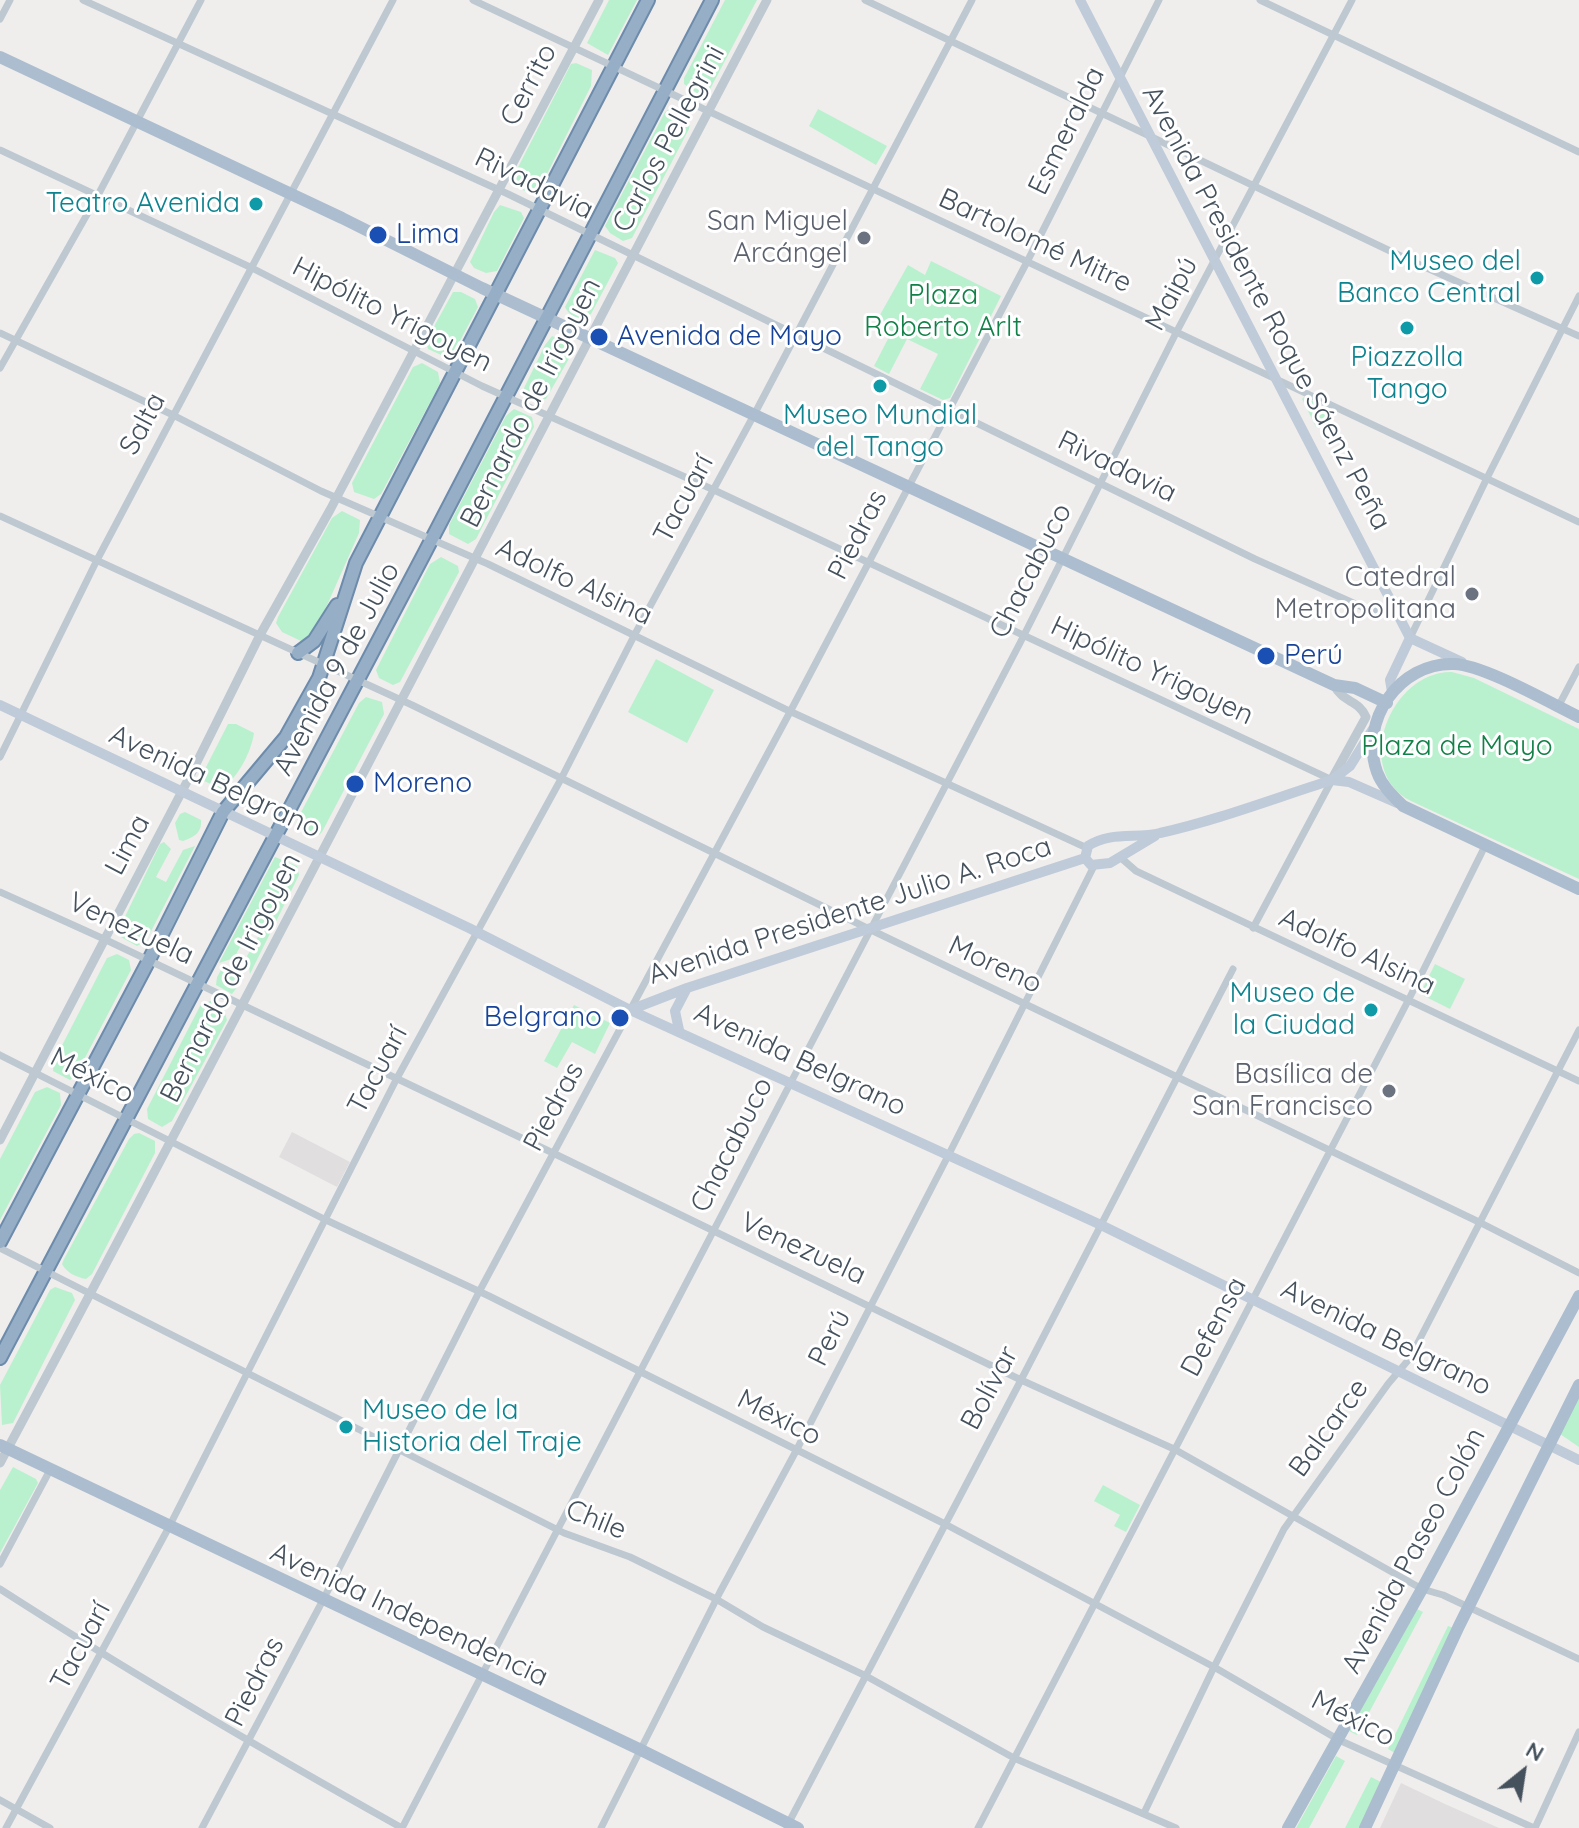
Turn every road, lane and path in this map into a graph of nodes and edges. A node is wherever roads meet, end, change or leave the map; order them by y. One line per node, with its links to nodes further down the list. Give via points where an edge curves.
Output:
1 (10, 0): 16 (street)
2 (83, 0): 19 (street, Rivadavia)
3 (201, 0): 19 (street)
4 (393, 0): 27 (street, Salta)
5 (473, 0): 20 (street, Bartolomé Mitre)
6 (599, 0): 20 (street, Cerrito)
7 (648, 0): 22 (highway, Avenida 9 de Julio)
8 (712, 0): 24 (highway, Avenida 9 de Julio)
9 (767, 0): 25 (street, Carlos Pellegrini)
10 (865, 0): 18 (street)
11 (972, 0): 18 (street, Tacuarí)
12 (1080, 0): 23 (main road, Avenida Presidente Roque Sáenz Peña)
13 (1159, 0): 23 (street, Esmeralda)
14 (1260, 0): 17 (street)
15 (1352, 0): 17 (street, Maipú)
16 (0, 19)
17 (1334, 36): 31 (street); 32 (street, Maipú)
18 (951, 41): 26 (street); 33 (street, Tacuarí)
19 (177, 45): 27 (street, Rivadavia); 28 (street)
20 (573, 48): 22 (street, Bartolomé Mitre); 34 (street, Cerrito)
21 (0, 57): 28 (main road)
22 (614, 67): 24 (street, Bartolomé Mitre); 37 (highway, Avenida 9 de Julio)
23 (1119, 76): 26 (street, Esmeralda); 29 (main road, Avenida Presidente Roque Sáenz Peña)
24 (665, 91): 25 (street, Bartolomé Mitre); 38 (highway, Avenida 9 de Julio)
25 (708, 111): 33 (street, Bartolomé Mitre); 39 (street, Carlos Pellegrini)
26 (1101, 112): 29 (street); 40 (street, Esmeralda)
27 (333, 115): 34 (street, Rivadavia); 35 (street, Salta)
28 (137, 123): 35 (main road); 36 (street)
29 (1151, 138): 32 (street); 41 (main road, Avenida Presidente Roque Sáenz Peña)
30 (0, 150): 36 (street, Hipólito Yrigoyen)
31 (1579, 152)
32 (1254, 186): 41 (street, Maipú); 47 (street)
33 (871, 189): 40 (street, Bartolomé Mitre); 50 (street, Tacuarí)
34 (498, 190): 37 (street, Rivadavia); 43 (street, Lima)
35 (291, 194): 42 (street, Salta); 43 (main road)
36 (98, 195): 42 (street, Hipólito Yrigoyen); 53 (street)
37 (540, 210): 38 (street, Rivadavia); 44 (highway, Avenida 9 de Julio)
38 (590, 235): 39 (street, Rivadavia); 46 (highway, Avenida 9 de Julio)
39 (632, 256): 50 (street, Rivadavia); 52 (street, Bernardo de Irigoyen)
40 (1028, 260): 48 (street, Bartolomé Mitre); 59 (street, Esmeralda)
41 (1214, 260): 48 (street, Maipú); 57 (main road, Avenida Presidente Roque Sáenz Peña)
42 (252, 268): 54 (street, Hipólito Yrigoyen); 61 (street, Salta)
43 (453, 273): 44 (main road); 54 (street, Lima)
44 (496, 294): 46 (main road); 56 (highway, Avenida 9 de Julio)
45 (1579, 296): 47 (street)
46 (546, 318): 52 (main road); 58 (highway, Avenida 9 de Julio)
47 (1562, 328): 51 (street); 63 (street)
48 (1177, 331): 57 (street, Bartolomé Mitre); 64 (street, Maipú)
49 (0, 333): 53 (street, Adolfo Alsina)
50 (795, 336): 59 (street, Rivadavia); 60 (street, Tacuarí)
51 (1579, 336)
52 (590, 337): 60 (main road); 62 (street, Bernardo de Irigoyen)
53 (15, 340): 55 (street); 61 (street, Adolfo Alsina)
54 (413, 350): 56 (street, Hipólito Yrigoyen); 67 (street, Lima)
55 (0, 368)
56 (455, 372): 58 (street, Hipólito Yrigoyen); 69 (highway, Avenida 9 de Julio)
57 (1275, 378): 63 (street, Bartolomé Mitre); 77 (main road, Avenida Presidente Roque Sáenz Peña)
58 (506, 396): 62 (street, Hipólito Yrigoyen); 71 (highway, Avenida 9 de Julio)
59 (949, 409): 64 (street, Rivadavia); 65 (street, Piedras)
60 (755, 413): 65 (main road); 66 (street, Tacuarí)
61 (173, 415): 67 (street, Adolfo Alsina); 73 (street, Salta)
62 (549, 415): 66 (street, Hipólito Yrigoyen); 74 (street, Bernardo de Irigoyen)
63 (1487, 478): 70 (street, Bartolomé Mitre); 81 (street)
64 (1100, 482): 72 (street, Chacabuco); 77 (street, Rivadavia, via 1369,610)
65 (908, 486): 72 (main road); 75 (street, Piedras)
66 (714, 490): 75 (street, Hipólito Yrigoyen); 78 (street, Tacuarí)
67 (337, 497): 69 (street, Adolfo Alsina); 79 (street, Lima)
68 (0, 516): 73 (street, Moreno)
69 (380, 516): 71 (street, Adolfo Alsina); 76 (highway, Avenida 9 de Julio)
70 (1579, 522)
71 (431, 540): 74 (street, Adolfo Alsina); 86 (highway, Avenida 9 de Julio)
72 (1062, 558): 80 (street, Chacabuco); 87 (main road)
73 (97, 560): 79 (street, Moreno); 93 (street, Salta)
74 (474, 560): 78 (street, Adolfo Alsina); 89 (street, Bernardo de Irigoyen)
75 (869, 563): 80 (street, Hipólito Yrigoyen); 92 (street, Piedras)
76 (345, 592): 82 (highway, via 314,641); 83 (highway, Avenida 9 de Julio)
77 (1398, 613): 81 (main road, Avenida Presidente Roque Sáenz Peña)
78 (635, 634): 92 (street, Adolfo Alsina); 97 (street, Tacuarí)
79 (260, 635): 82 (street, Moreno); 100 (street, Lima)
80 (1022, 635): 98 (street, Hipólito Yrigoyen); 99 (street, Chacabuco)
81 (1410, 638): 84 (main road); 88 (main road, via 1390,680)
82 (298, 653): 83 (street, Moreno)
83 (325, 665): 86 (street, Moreno); 102 (highway, Avenida 9 de Julio, via 286,737)
84 (1470, 665): 88 (main road, via 1426,667); 91 (main road)
85 (1579, 667): 91 (street)
86 (357, 680): 89 (street, Moreno); 104 (highway, Avenida 9 de Julio)
87 (1334, 685): 88 (main road); 98 (street, via 1366,717)
88 (1389, 698): 95 (main road)
89 (401, 700): 97 (street, Moreno); 108 (street, Bernardo de Irigoyen)
90 (0, 705): 93 (main road, Avenida Belgrano)
91 (1558, 707): 94 (main road)
92 (790, 712): 99 (street, Adolfo Alsina); 107 (street, Piedras)
93 (20, 715): 96 (street, Salta); 100 (main road, Avenida Belgrano)
94 (1579, 717)
95 (1374, 726): 98 (main road, via 1350,766); 101 (main road, via 1377,771)
96 (0, 757)
97 (561, 779): 107 (street, Moreno); 115 (street, Tacuarí)
98 (1332, 780): 101 (main road); 103 (main road, Avenida Presidente Julio A. Roca); 113 (street)
99 (946, 784): 110 (street, Adolfo Alsina); 114 (street, Chacabuco)
100 (181, 792): 102 (main road, Avenida Belgrano); 116 (street, Lima)
101 (1403, 806): 106 (main road)
102 (223, 812): 104 (main road, Avenida Belgrano); 117 (highway, Avenida 9 de Julio)
103 (1158, 834): 105 (main road, Avenida Presidente Julio A. Roca); 109 (main road, Avenida Presidente Julio A. Roca)
104 (275, 836): 108 (main road, Avenida Belgrano); 119 (highway, Avenida 9 de Julio)
105 (1113, 837): 109 (main road, via 1122,844); 110 (main road, Avenida Presidente Julio A. Roca, via 1094,842)
106 (1486, 844): 111 (main road); 121 (street, Defensa)
107 (714, 853): 114 (street, Moreno); 124 (street, Piedras)
108 (319, 857): 115 (main road, Avenida Belgrano); 123 (street, Bernardo de Irigoyen)
109 (1120, 857): 110 (main road, Avenida Presidente Julio A. Roca, via 1107,864); 113 (street, Adolfo Alsina, via 1136,871)
110 (1088, 858): 114 (main road, Avenida Presidente Julio A. Roca); 122 (street, Perú)
111 (1579, 889)
112 (0, 892): 116 (street, Venezuela)
113 (1253, 928): 121 (street, Adolfo Alsina)
114 (869, 929): 120 (main road, Avenida Presidente Julio A. Roca); 122 (street, Moreno); 133 (street, Chacabuco)
115 (477, 933): 124 (main road, Avenida Belgrano); 131 (street, Tacuarí)
116 (104, 939): 117 (street, Venezuela); 129 (street, Lima)
117 (148, 962): 119 (street, Venezuela); 134 (highway, Avenida 9 de Julio)
118 (1233, 969): 130 (street, Bolívar)
119 (197, 984): 123 (street, Venezuela); 135 (highway, Avenida 9 de Julio)
120 (687, 988): 124 (main road, Avenida Presidente Julio A. Roca); 125 (main road, via 675,1011)
121 (1409, 999): 128 (street, Adolfo Alsina); 138 (street, Defensa)
122 (1026, 1004): 130 (street, Moreno); 140 (street, Perú)
123 (242, 1006): 131 (street, Venezuela); 137 (street, Bernardo de Irigoyen)
124 (630, 1010): 125 (main road, Avenida Belgrano); 139 (street, Piedras)
125 (679, 1030): 133 (main road, Avenida Belgrano)
126 (1579, 1030): 128 (street, Balcarce)
127 (0, 1055): 129 (street, México)
128 (1560, 1071): 132 (street, Adolfo Alsina); 142 (street, Balcarce)
129 (36, 1072): 134 (street, México); 136 (street, Lima)
130 (1178, 1076): 138 (street, Moreno); 143 (street, Bolívar)
131 (396, 1080): 139 (street, Venezuela); 141 (street, Tacuarí)
132 (1579, 1081)
133 (789, 1082): 140 (main road, Avenida Belgrano); 144 (street, Chacabuco)
134 (77, 1094): 135 (street, México); 145 (highway, Avenida 9 de Julio)
135 (127, 1119): 137 (street, México); 146 (highway, Avenida 9 de Julio)
136 (0, 1140)
137 (172, 1142): 141 (street, México); 148 (street, Bernardo de Irigoyen)
138 (1329, 1150): 142 (street, Moreno); 151 (street, Defensa)
139 (553, 1153): 144 (street, Venezuela); 149 (street, Piedras)
140 (948, 1156): 143 (main road, Avenida Belgrano); 152 (street, Perú)
141 (326, 1220): 149 (street, México); 156 (street, Tacuarí)
142 (1481, 1223): 147 (street, Moreno); 154 (street, Balcarce)
143 (1101, 1225): 151 (main road, Avenida Belgrano); 157 (street, Bolívar)
144 (712, 1230): 152 (street, Venezuela); 155 (street, Chacabuco)
145 (0, 1245): 146 (street, Chile)
146 (45, 1271): 148 (street, Chile); 153 (highway, Avenida 9 de Julio)
147 (1579, 1273)
148 (90, 1292): 156 (street, Chile); 161 (street, Bernardo de Irigoyen)
149 (479, 1292): 155 (street, México); 163 (street, Piedras)
150 (1579, 1296): 159 (main road, Avenida Paseo Colón)
151 (1253, 1299): 154 (main road, Avenida Belgrano); 162 (street, Defensa)
152 (871, 1306): 157 (street, Venezuela); 164 (street, Perú)
153 (0, 1358)
154 (1400, 1370): 159 (main road, Avenida Belgrano); 168 (street, Balcarce)
155 (639, 1371): 164 (street, México); 171 (street, Chacabuco)
156 (247, 1374): 163 (street, Chile); 170 (street, Tacuarí)
157 (1021, 1380): 162 (street, Venezuela); 169 (street, Bolívar)
158 (1579, 1385): 160 (main road)
159 (1509, 1426): 160 (main road, Avenida Belgrano); 174 (main road, Avenida Paseo Colón)
160 (1548, 1445): 165 (main road, Avenida Belgrano); 178 (main road)
161 (4, 1447): 166 (street, Bernardo de Irigoyen); 167 (main road, Avenida Independencia)
162 (1174, 1449): 168 (street, Venezuela); 177 (street, Defensa)
163 (400, 1451): 171 (street, Chile); 176 (street, Piedras)
164 (796, 1451): 169 (street, México); 175 (street, Perú)
165 (1579, 1460)
166 (0, 1463)
167 (50, 1470): 170 (main road, Avenida Independencia); 172 (street)
168 (1294, 1515): 174 (street, Venezuela); 181 (street, Balcarce)
169 (945, 1524): 177 (street, México); 183 (street, Bolívar)
170 (169, 1527): 176 (main road, Avenida Independencia); 179 (street, Tacuarí)
171 (556, 1529): 175 (street, Chile, via 630,1557); 182 (street, Chacabuco)
172 (0, 1564)
173 (0, 1589): 179 (street)
174 (1422, 1589): 178 (street, Venezuela); 185 (main road, Avenida Paseo Colón)
175 (716, 1599): 183 (street, Chile); 187 (street, Perú)
176 (323, 1600): 182 (main road, Avenida Independencia); 186 (street, Piedras)
177 (1096, 1605): 181 (street, México); 188 (street, Defensa)
178 (1468, 1607): 180 (street, Venezuela); 189 (main road)
179 (101, 1654): 186 (street); 191 (street, Tacuarí)
180 (1579, 1659)
181 (1214, 1667): 185 (street, México); 192 (street, Balcarce)
182 (481, 1675): 187 (main road, Avenida Independencia); 197 (street, Chacabuco)
183 (866, 1676): 188 (street, Chile); 193 (street, Bolívar)
184 (1579, 1732): 203 (street)
185 (1339, 1740): 189 (street, México); 201 (main road, Avenida Paseo Colón)
186 (249, 1743): 196 (street, Piedras); 197 (street)
187 (641, 1750): 193 (main road, Avenida Independencia); 198 (street, Perú)
188 (1014, 1758): 192 (street, Chile); 199 (street, Defensa)
189 (1395, 1764): 202 (main road); 203 (street, México)
190 (0, 1800): 191 (street)
191 (17, 1809): 194 (street, Tacuarí); 195 (street)
192 (1144, 1813): 200 (street, Chile)
193 (791, 1826)
194 (6, 1828)
195 (50, 1828)
196 (202, 1828)
197 (402, 1828)
198 (601, 1828)
199 (978, 1828)
200 (1176, 1828)
201 (1288, 1828)
202 (1365, 1828)
203 (1535, 1828)

